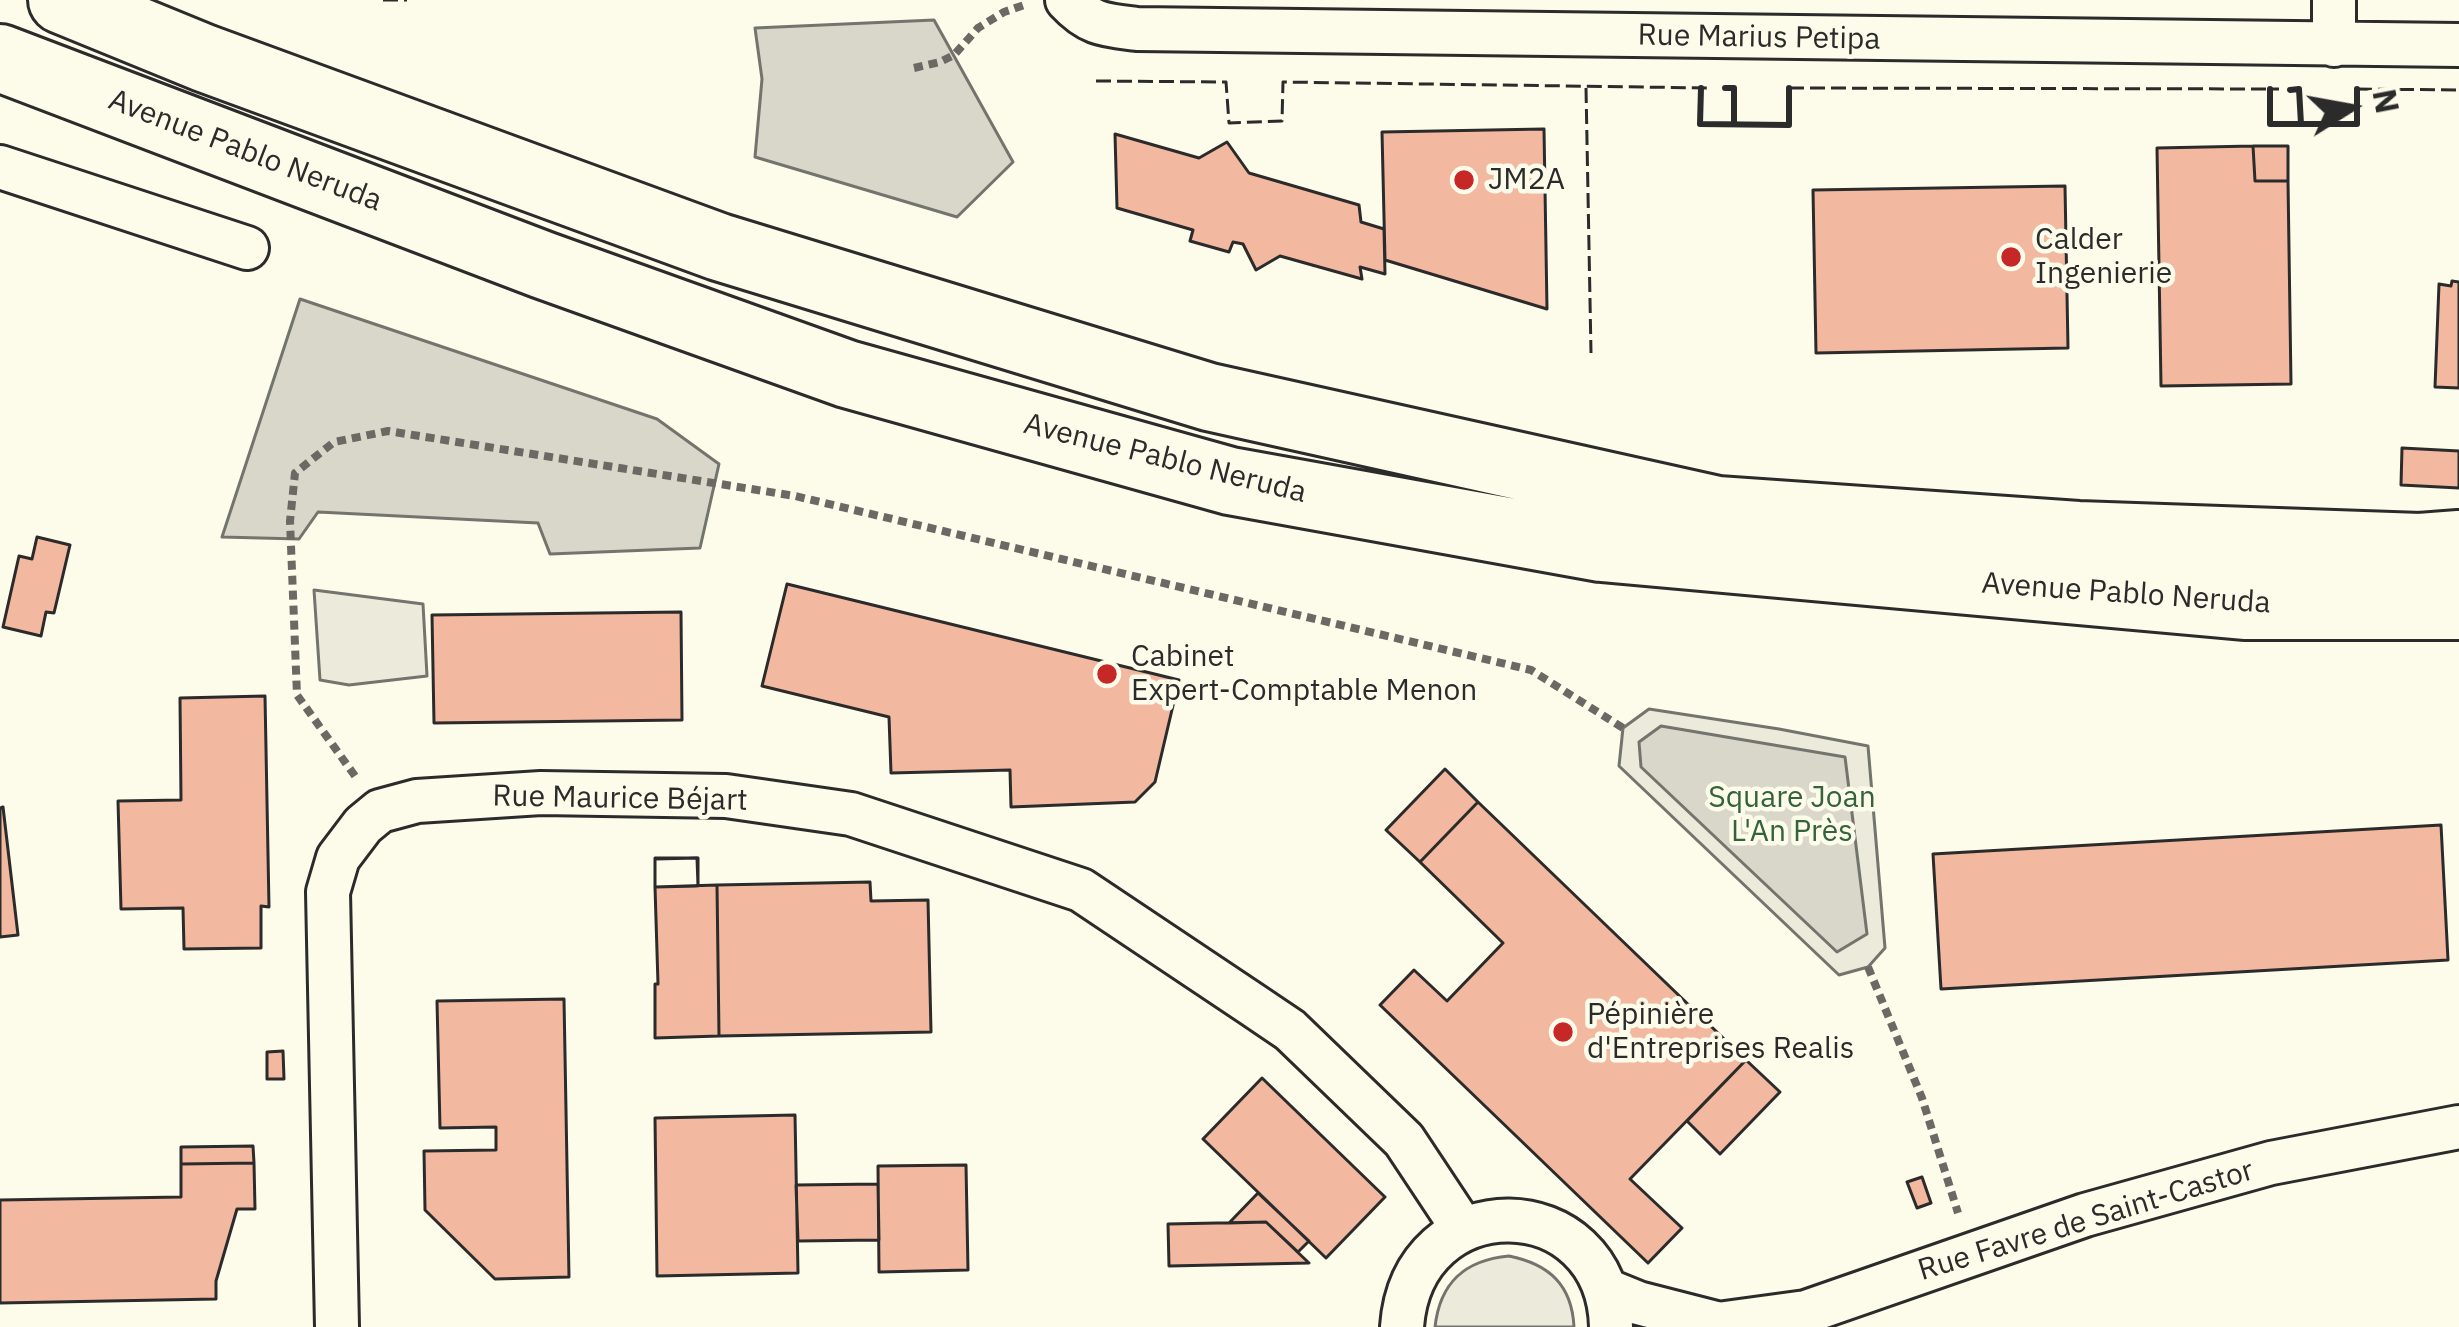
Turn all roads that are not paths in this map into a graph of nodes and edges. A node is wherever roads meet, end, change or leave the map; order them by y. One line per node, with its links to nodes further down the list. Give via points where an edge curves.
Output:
1 (62, 0): 9 (main road, Avenue Pablo Neruda, via 718,248 1209,397 1717,510 2078,535)
2 (1067, 0): 4 (street, Rue Marius Petipa, via 1082,16 1137,29)
3 (2334, 0): 4 (street)
4 (2334, 45): 5 (street, Rue Marius Petipa)
5 (2459, 45)
6 (0, 58): 10 (main road, Avenue Pablo Neruda, via 847,374 1230,481 1601,548 2244,606)
7 (0, 167): 8 (street)
8 (247, 248)
9 (2459, 544)
10 (2459, 606)
11 (2459, 1127): 14 (street, Rue Favre de Saint-Castor, via 2271,1163 2085,1215 1806,1312)
12 (1463, 1229): 13 (street, via 1516,1220 1562,1235 1596,1268); 15 (street, via 1418,1268); 16 (street, Rue Maurice Béjart, via 1404,1140 1290,1030 1081,890 850,814 726,796 417,801 363,825 338,858 328,892)
13 (1608, 1309): 14 (street, Rue Favre de Saint-Castor, via 1638,1303)
14 (1706, 1325)
15 (1394, 1326)
16 (337, 1327)

